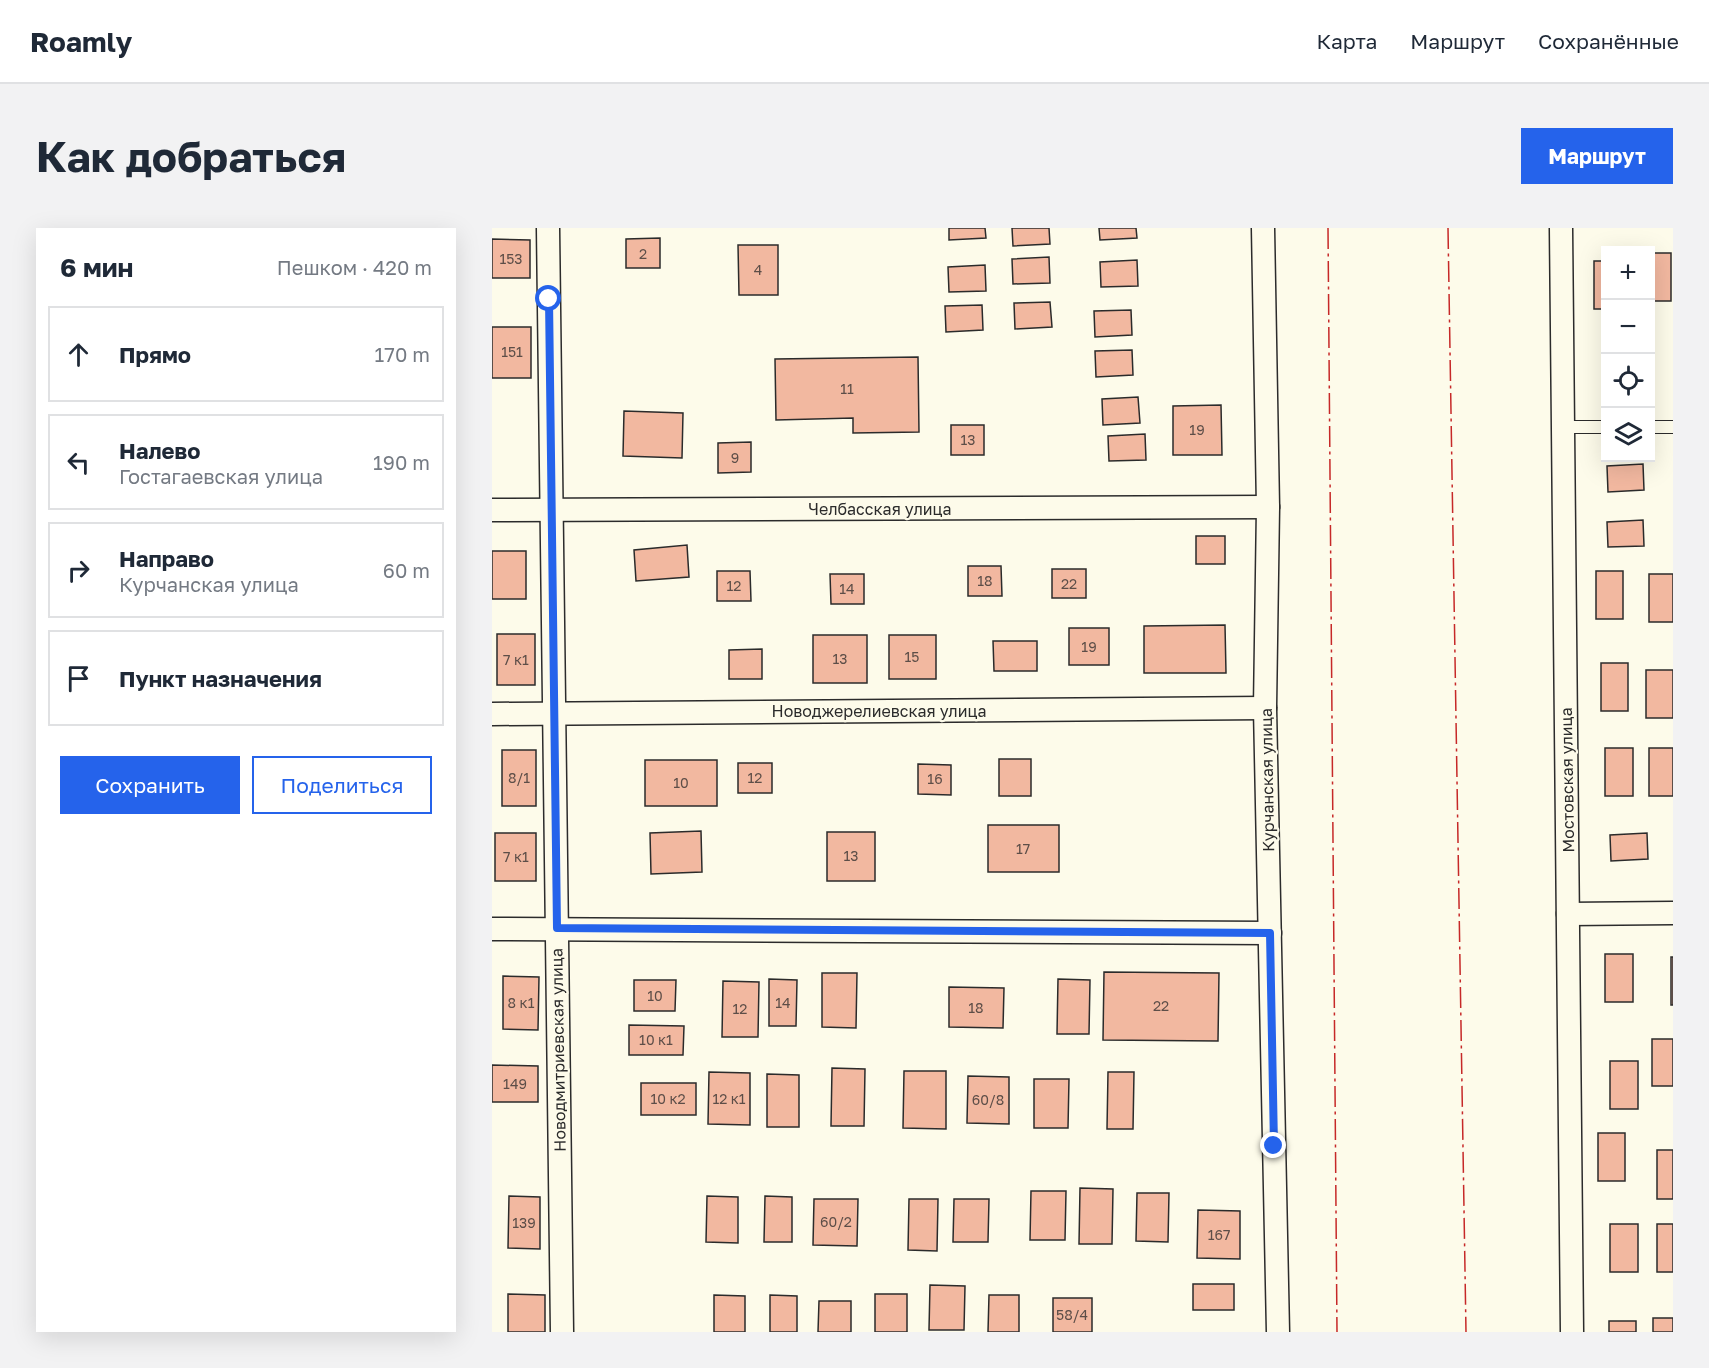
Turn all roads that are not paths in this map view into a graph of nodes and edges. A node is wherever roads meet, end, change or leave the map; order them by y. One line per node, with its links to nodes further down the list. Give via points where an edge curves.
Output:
1 (548, 228): 10 (street, Новодмитриевская улица)
2 (1263, 228): 8 (street, Курчанская улица)
3 (1561, 228): 4 (street, Мостовская улица)
4 (1563, 427): 5 (lane); 15 (street, Мостовская улица)
5 (1601, 427)
6 (1655, 427): 7 (lane)
7 (1673, 428)
8 (1268, 507): 10 (street, Челбасская улица); 11 (street, Курчанская улица)
9 (492, 510): 10 (street, Челбасская улица)
10 (552, 510): 12 (street, Новодмитриевская улица)
11 (1265, 708): 12 (street, Новоджерелиевская улица); 18 (street, Курчанская улица)
12 (554, 713): 13 (street, Новоджерелиевская улица); 16 (street, Новодмитриевская улица)
13 (492, 714)
14 (1673, 913): 15 (street)
15 (1568, 914): 21 (street, Мостовская улица)
16 (557, 928): 17 (street); 18 (street); 19 (street, Новодмитриевская улица)
17 (492, 929)
18 (1270, 933): 20 (street, Курчанская улица)
19 (562, 1332)
20 (1278, 1332)
21 (1572, 1332)

